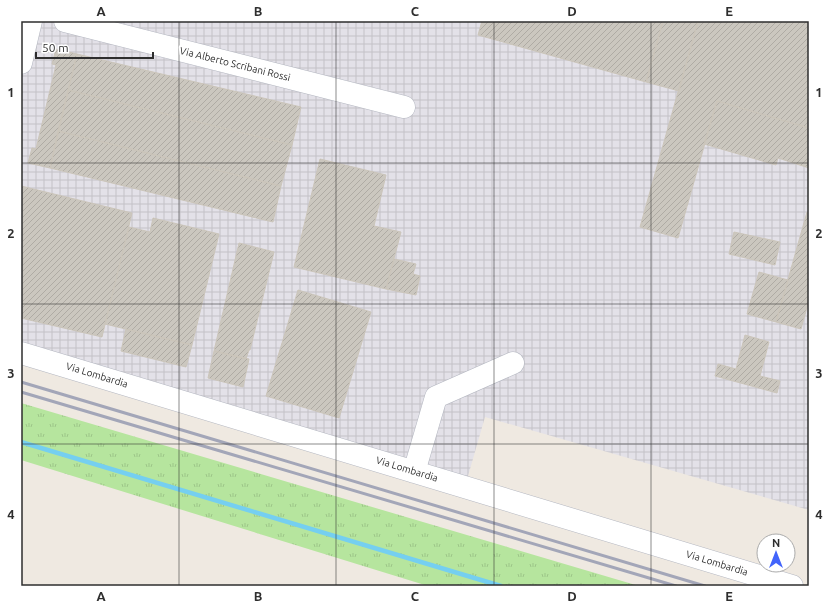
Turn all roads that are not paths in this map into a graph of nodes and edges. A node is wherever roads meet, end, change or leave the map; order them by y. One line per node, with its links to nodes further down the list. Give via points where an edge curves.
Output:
1 (31, 21): 3 (street)
2 (65, 21): 4 (street, Via Alberto Scribani Rossi)
3 (21, 63)
4 (404, 108)
5 (21, 353): 7 (street, Via Lombardia)
6 (513, 363): 7 (street, via 436,397)
7 (414, 472): 8 (street, Via Lombardia)
8 (792, 586)

